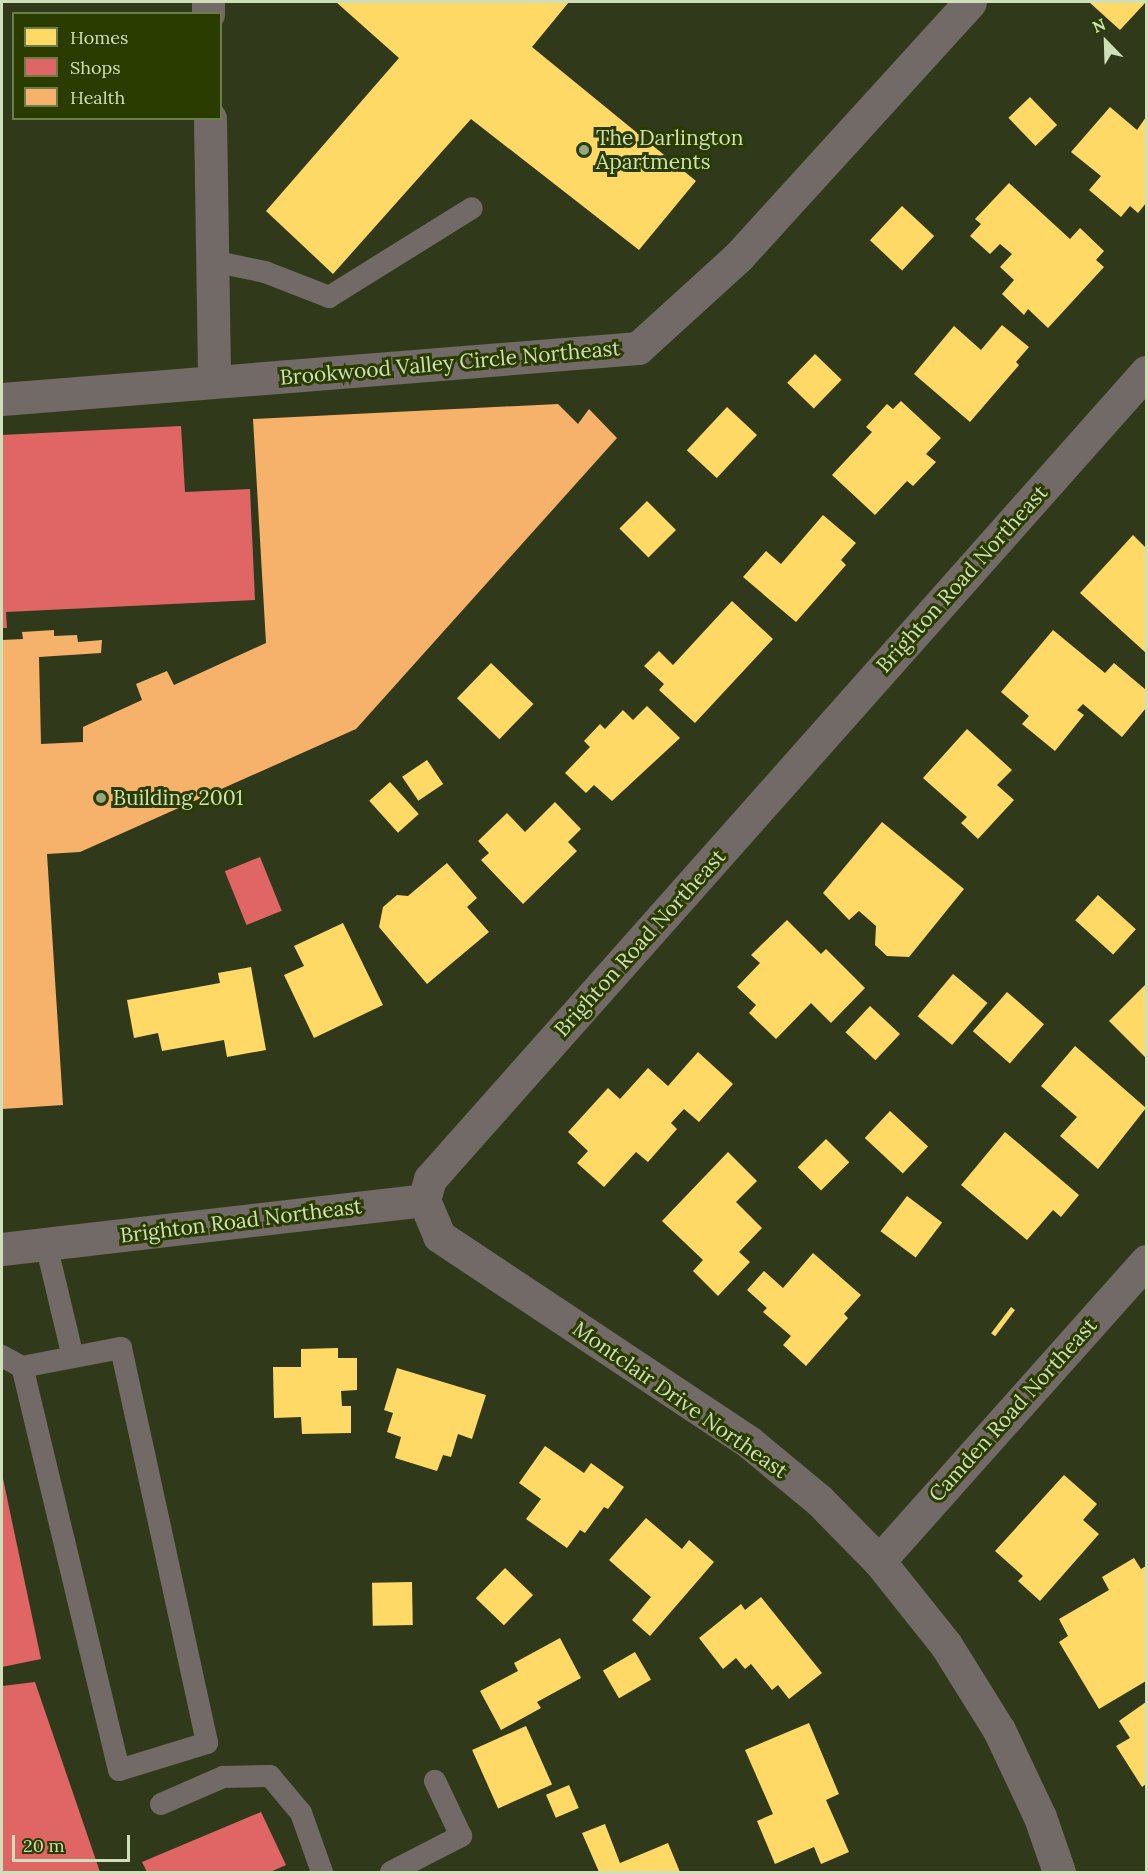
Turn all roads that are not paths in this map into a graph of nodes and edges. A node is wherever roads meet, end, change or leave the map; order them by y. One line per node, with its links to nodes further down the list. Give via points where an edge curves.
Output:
1 (970, 2): 6 (street, Brookwood Valley Circle Northeast, via 739,256 638,348)
2 (210, 120): 4 (street)
3 (472, 208): 4 (lane, via 329,297 265,272)
4 (212, 261): 6 (street)
5 (1146, 372): 8 (street, Brighton Road Northeast, via 430,1179)
6 (214, 381): 7 (street, Brookwood Valley Circle Northeast)
7 (2, 399)
8 (424, 1200): 9 (street, Brighton Road Northeast); 15 (street, Montclair Drive Northeast, via 439,1236 750,1443 819,1500)
9 (46, 1244): 10 (street, Brighton Road Northeast); 13 (lane)
10 (2, 1249)
11 (1146, 1260): 15 (street, Camden Road Northeast)
12 (2, 1356): 14 (lane)
13 (73, 1356): 14 (lane); 14 (lane, via 121,1348 207,1743 119,1770)
14 (22, 1367)
15 (879, 1561): 20 (street, Montclair Drive Northeast, via 946,1645 999,1730 1040,1817)
16 (435, 1781): 19 (lane, via 461,1836)
17 (161, 1804): 18 (lane, via 223,1777 270,1776 301,1813)
18 (322, 1872)
19 (391, 1872)
20 (1059, 1872)

